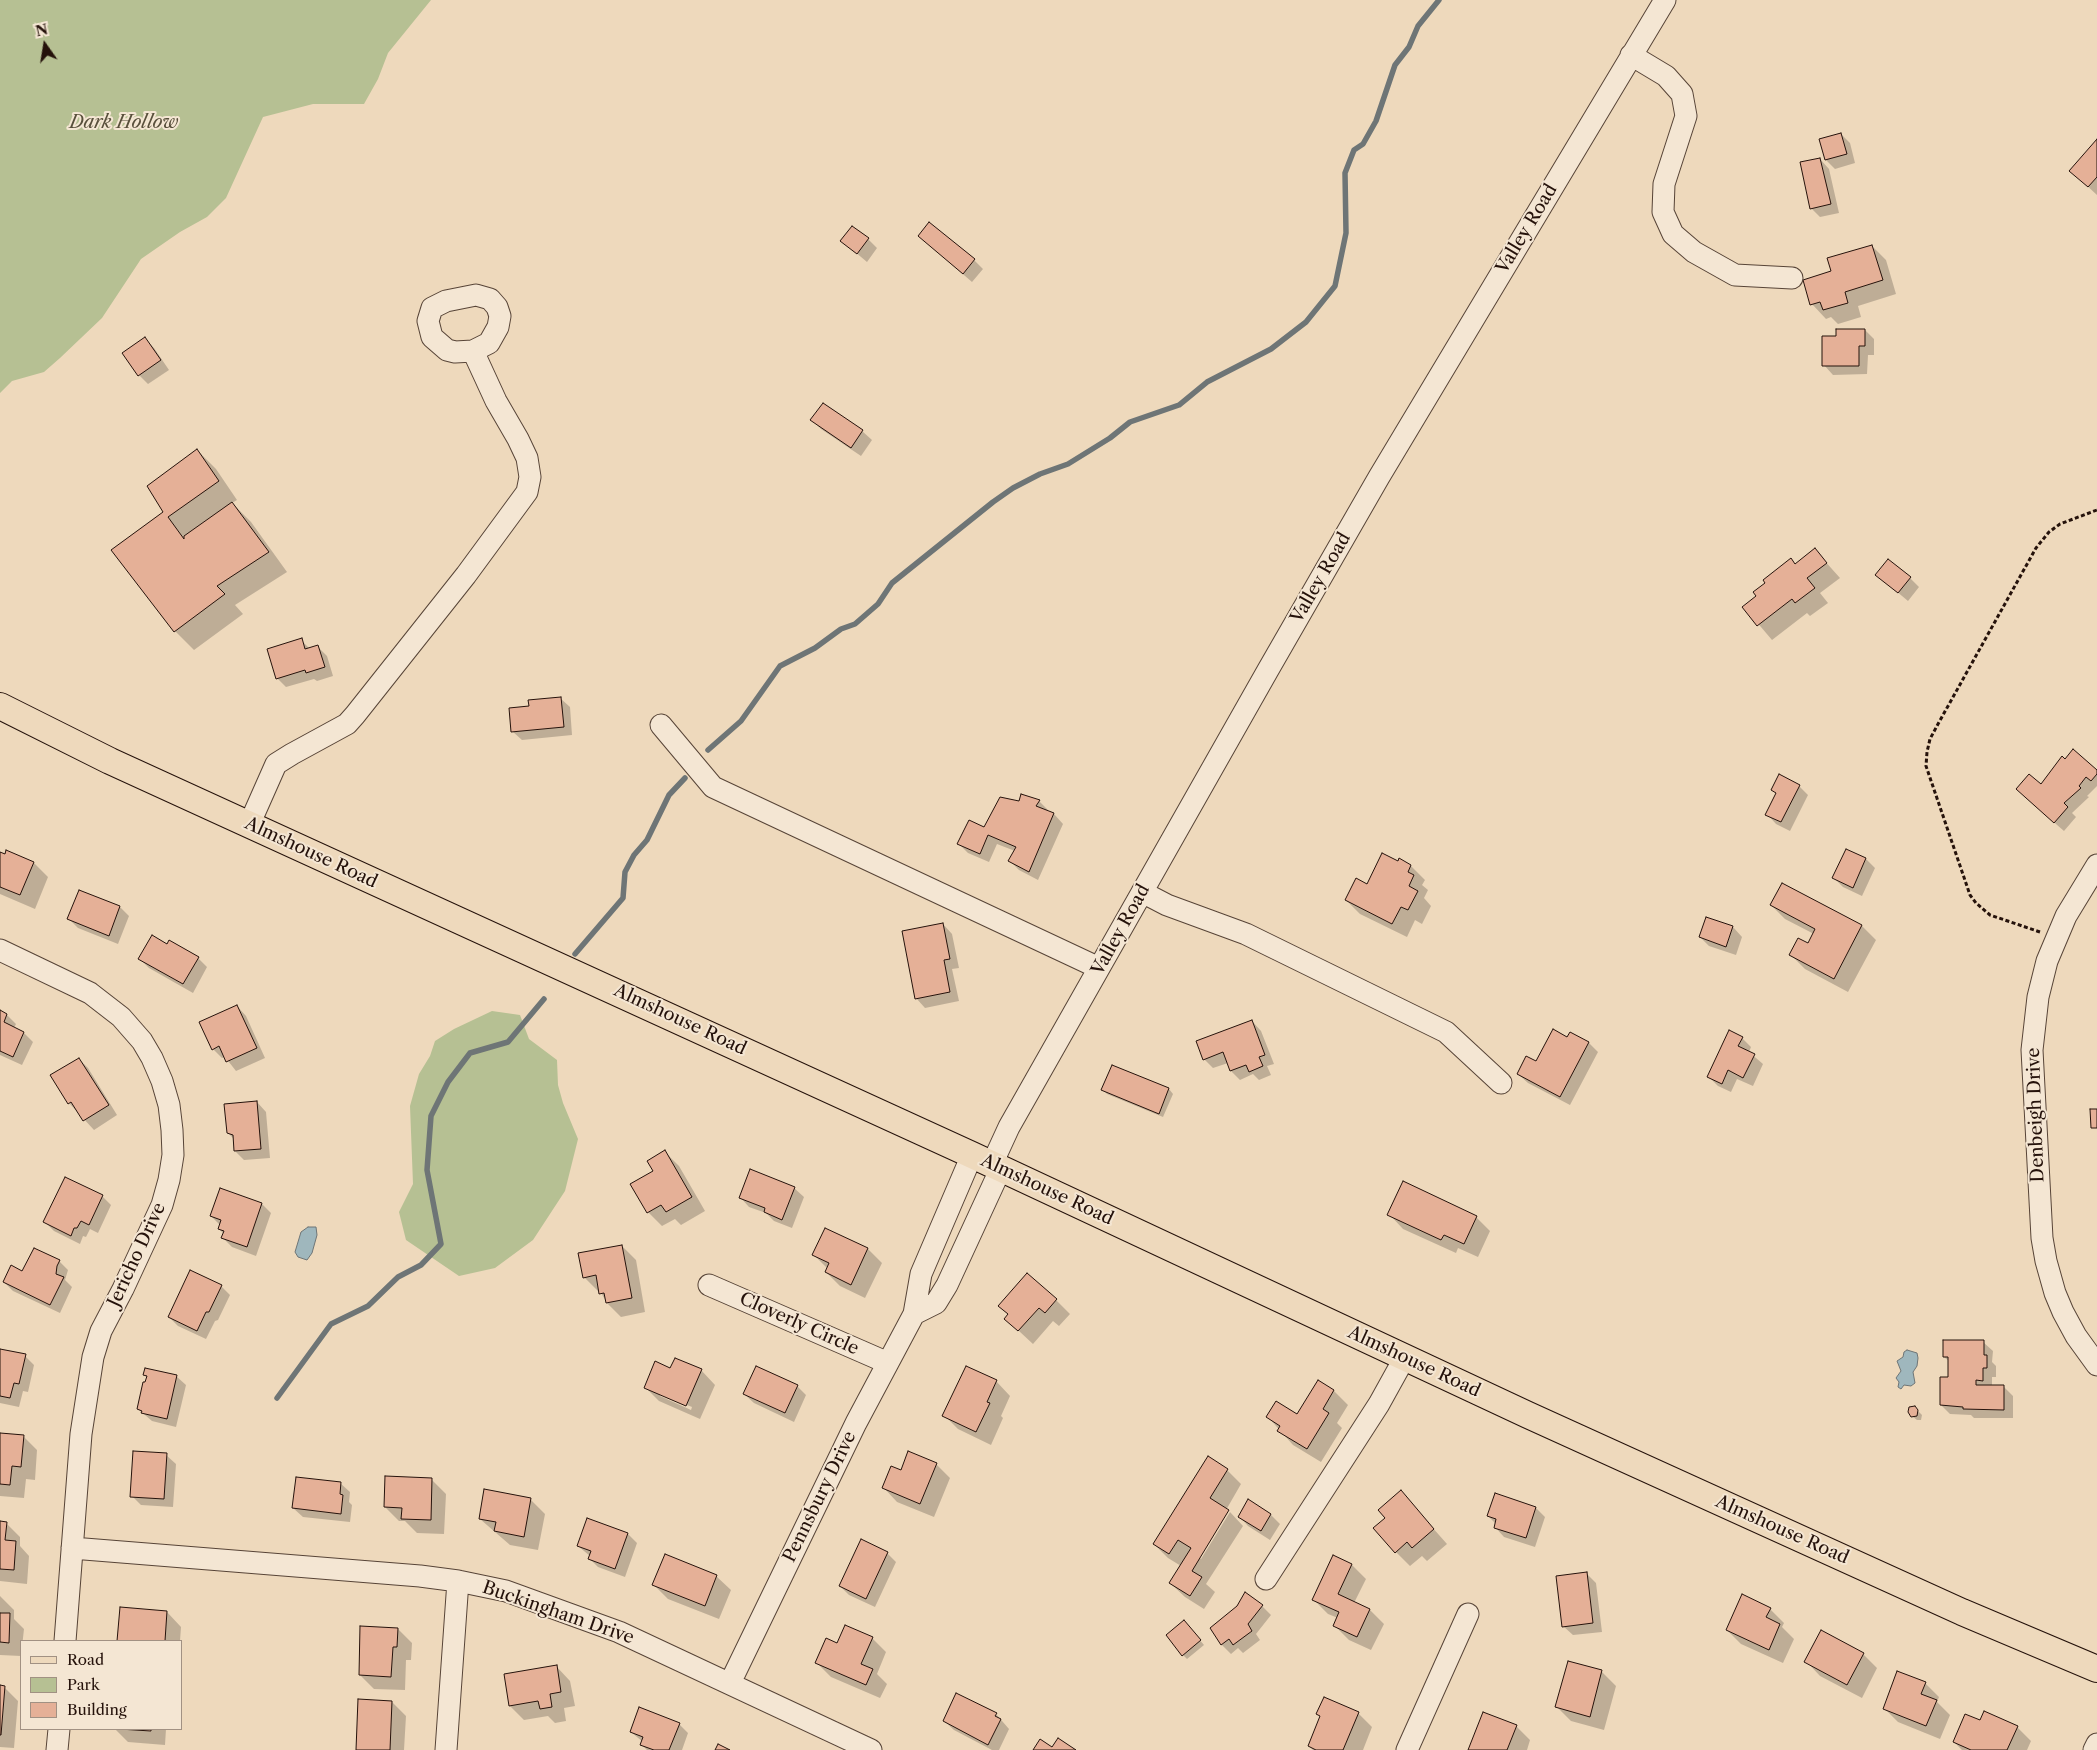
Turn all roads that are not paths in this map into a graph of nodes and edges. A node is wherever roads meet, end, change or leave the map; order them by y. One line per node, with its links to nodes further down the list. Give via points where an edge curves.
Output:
1 (1665, 0): 2 (street, Valley Road)
2 (1631, 55): 3 (street, via 1666,76 1682,94 1686,116 1664,184 1663,212 1673,234 1694,252 1735,275); 9 (street, Valley Road, via 1379,477)
3 (1792, 278)
4 (473, 351): 7 (street, via 527,458 530,477 527,492 355,716 347,724 276,764)
5 (0, 706): 7 (main road, Almshouse Road)
6 (661, 725): 11 (street, via 713,787)
7 (249, 825): 13 (main road, Almshouse Road)
8 (2097, 865): 18 (street, Denbeigh Drive, via 2057,938 2043,975 2033,1031 2042,1238 2051,1281 2063,1312)
9 (1142, 892): 11 (street, Valley Road); 12 (street, via 1167,905 1246,934 1446,1032)
10 (0, 950): 19 (street, Jericho Drive, via 90,993 121,1017 152,1058 167,1097 172,1130 173,1155 162,1205 101,1331 93,1357 81,1434)
11 (1099, 968): 13 (street, Valley Road)
12 (1501, 1083)
13 (988, 1163): 15 (street, Pennsbury Drive, via 922,1274); 15 (street, via 947,1286 936,1303); 16 (main road, Almshouse Road)
14 (709, 1285): 17 (street, Cloverly Circle)
15 (914, 1314): 17 (street, Pennsbury Drive)
16 (1405, 1357): 20 (street, via 1379,1404); 24 (main road, Almshouse Road, via 1962,1612)
17 (888, 1363): 25 (street, Pennsbury Drive, via 822,1491)
18 (2097, 1365)
19 (72, 1548): 21 (street, Buckingham Drive); 23 (street, Jericho Drive)
20 (1266, 1578)
21 (458, 1581): 25 (street, Buckingham Drive, via 506,1591 619,1632); 29 (street)
22 (1468, 1614): 31 (street)
23 (65, 1640)
24 (2097, 1669)
25 (730, 1683): 30 (street, Buckingham Drive)
26 (59, 1730): 28 (street)
27 (2097, 1744): 32 (street)
28 (57, 1750)
29 (446, 1750)
30 (871, 1750)
31 (1407, 1750)
32 (2094, 1750)

